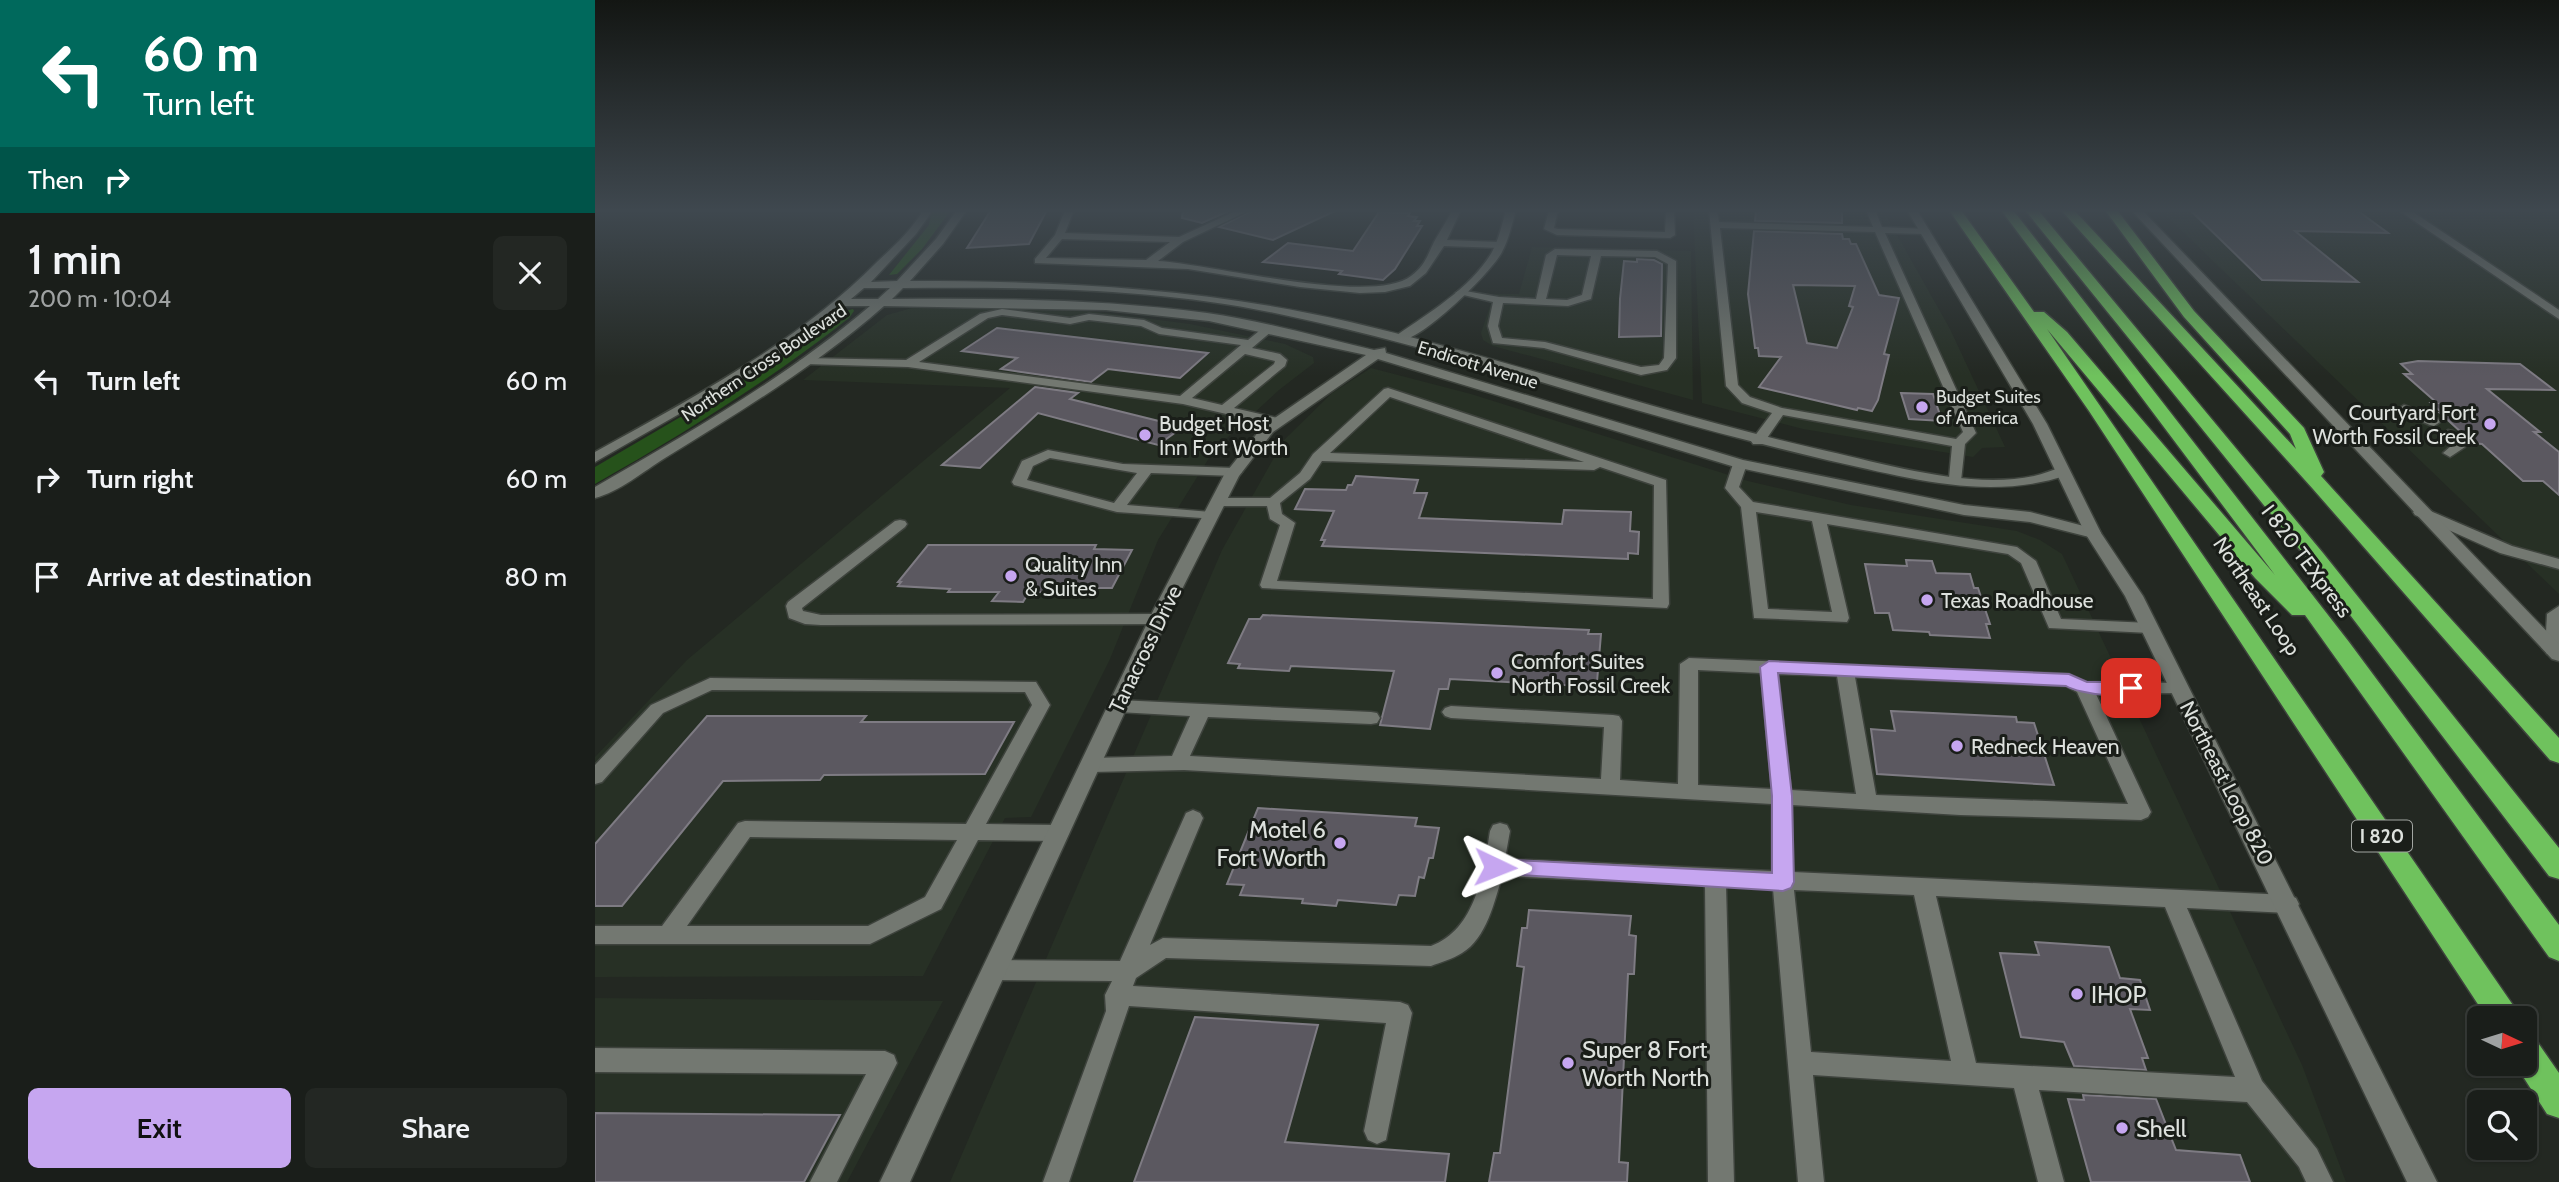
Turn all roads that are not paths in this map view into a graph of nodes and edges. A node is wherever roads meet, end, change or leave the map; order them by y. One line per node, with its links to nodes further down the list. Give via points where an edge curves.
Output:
1 (881, 265): 19 (street, Northern Cross Boulevard)
2 (920, 265): 20 (street, Northern Cross Boulevard)
3 (1171, 265): 4 (lane, via 1371,290 1406,283)
4 (1426, 265)
5 (1488, 265): 21 (street, Tanacross Drive)
6 (1549, 265): 24 (lane)
7 (1594, 265): 24 (lane, via 1587,297 1568,303)
8 (1673, 265): 23 (lane, via 1671,358 1663,368 1641,371 1545,345 1497,341 1493,326)
9 (1719, 265): 37 (lane, via 1732,386 1746,400)
10 (1895, 265): 42 (lane, via 1970,433)
11 (1945, 265): 50 (street, Northeast Loop 820, via 2040,424)
12 (1994, 265): 22 (highway, Northeast Loop / I 820)
13 (2049, 265): 66 (highway, I 820 TEXpress)
14 (2076, 265): 89 (highway, I 820 TEXpress, via 2316,557)
15 (2118, 265): 52 (highway)
16 (2152, 265): 52 (highway, via 2189,314 2298,432)
17 (2188, 265): 58 (street)
18 (2485, 265): 27 (street)
19 (862, 285): 20 (street, Endicott Avenue); 25 (street, Northern Cross Boulevard)
20 (903, 285): 26 (street, Northern Cross Boulevard); 29 (street, Endicott Avenue, via 1030,286 1190,296)
21 (1460, 293): 23 (lane); 29 (street, Tanacross Drive)
22 (2018, 298): 66 (highway, via 2062,335 2262,574); 101 (highway, Northeast Loop / I 820)
23 (1499, 300): 24 (lane)
24 (1540, 302)
25 (842, 303): 26 (street, Endicott Avenue); 45 (street, Northern Cross Boulevard, via 742,372)
26 (884, 303): 28 (street, Endicott Avenue, via 1105,306 1209,317); 32 (street, Northern Cross Boulevard)
27 (2559, 315)
28 (1268, 329): 30 (lane); 31 (street, Endicott Avenue)
29 (1401, 338): 31 (street, Tanacross Drive); 41 (street, Endicott Avenue)
30 (1244, 347): 33 (lane, via 1159,331 1144,323 1089,317 1070,321 1002,312 984,316); 34 (lane); 35 (lane, via 1281,360)
31 (1376, 354): 38 (street, Tanacross Drive); 46 (street, Endicott Avenue)
32 (805, 361): 33 (lane); 53 (street, Northern Cross Boulevard)
33 (908, 364): 34 (lane)
34 (1183, 400): 35 (lane)
35 (1225, 409): 38 (lane)
36 (2404, 409): 39 (lane)
37 (1780, 411): 41 (lane); 42 (lane)
38 (1278, 422): 49 (street, Tanacross Drive)
39 (2434, 422)
40 (2448, 434): 43 (lane, via 2458,447)
41 (1758, 441): 46 (street); 51 (street, Endicott Avenue)
42 (1959, 443): 51 (lane)
43 (2450, 453)
44 (1318, 457): 47 (lane); 47 (lane, via 1388,392); 54 (lane, via 1305,476)
45 (595, 458)
46 (1740, 464): 55 (lane, via 1731,488); 61 (street, Endicott Avenue, via 1964,510 2030,517)
47 (1614, 467): 54 (lane, via 1661,483 1661,604 1268,585 1288,523 1275,516)
48 (1147, 469): 49 (lane); 56 (lane); 56 (lane, via 1048,454 1027,464 1019,482)
49 (1234, 472): 57 (street, Tanacross Drive)
50 (2062, 472): 51 (street, Endicott Avenue, via 2001,482); 61 (street, Northeast Loop 820)
51 (1956, 478)
52 (2321, 485): 76 (highway)
53 (595, 493)
54 (1273, 502): 57 (lane)
55 (1748, 506): 59 (lane); 59 (lane, via 1760,614 1841,618)
56 (1117, 508): 57 (lane)
57 (1214, 509): 64 (street, Tanacross Drive)
58 (2421, 512): 62 (street, via 2493,543); 67 (street)
59 (1819, 518): 65 (lane, via 2012,550 2028,561 2055,624)
60 (899, 524): 64 (lane, via 794,606 795,614 821,620)
61 (2093, 533): 65 (street, Northeast Loop 820)
62 (2559, 564)
63 (2559, 612): 67 (street)
64 (1158, 619): 72 (street, Tanacross Drive)
65 (2150, 628): 70 (street, Northeast Loop 820)
66 (2341, 647): 97 (highway, I 820 TEXpress)
67 (2556, 653)
68 (1769, 667): 69 (lane); 81 (lane, via 1689,663); 82 (lane)
69 (1845, 670): 71 (lane, via 2069,680); 83 (lane)
70 (2179, 687): 71 (lane); 94 (street, Northeast Loop 820)
71 (2084, 688): 83 (lane, via 2141,812)
72 (1118, 706): 73 (lane); 78 (street, Tanacross Drive)
73 (1201, 711): 75 (lane); 77 (lane)
74 (1451, 712): 80 (lane, via 1613,721)
75 (1371, 718)
76 (2559, 754)
77 (1178, 763): 78 (lane); 80 (lane)
78 (1091, 765): 87 (street, Tanacross Drive)
79 (595, 777): 86 (lane, via 657,709 710,684 1030,686 1041,705)
80 (1610, 787): 81 (lane)
81 (1688, 791): 82 (lane)
82 (1782, 796): 83 (lane); 91 (lane)
83 (1867, 801)
84 (1193, 818): 99 (lane)
85 (1500, 831): 88 (lane)
86 (972, 832): 87 (lane); 96 (lane, via 933,903 870,935); 96 (lane, via 745,829)
87 (1059, 833): 98 (street, Tanacross Drive)
88 (1495, 867): 90 (lane); 99 (lane, via 1472,928 1459,944 1431,956 1163,948)
89 (2559, 869)
90 (1715, 878): 91 (lane); 113 (lane)
91 (1783, 882): 92 (lane); 103 (lane)
92 (1923, 888): 93 (lane); 105 (lane)
93 (2173, 900): 94 (lane); 107 (lane)
94 (2288, 904): 117 (street, Northeast Loop 820)
95 (595, 935): 96 (lane)
96 (669, 935)
97 (2559, 948)
98 (994, 970): 99 (lane); 111 (street, Tanacross Drive)
99 (1128, 971): 100 (lane)
100 (1117, 995): 109 (lane, via 1400,1013); 112 (lane, via 1118,1011)
101 (2496, 1006)
102 (595, 1060): 110 (lane, via 885,1063)
103 (1800, 1063): 105 (lane); 114 (lane)
104 (2537, 1069): 108 (highway)
105 (1966, 1074): 106 (lane)
106 (2024, 1077): 107 (lane); 115 (lane)
107 (2253, 1090): 116 (lane, via 2308,1158)
108 (2559, 1102)
109 (1377, 1131)
110 (823, 1182)
111 (895, 1182)
112 (1056, 1182)
113 (1721, 1182)
114 (1811, 1182)
115 (2051, 1182)
116 (2320, 1182)
117 (2422, 1182)

